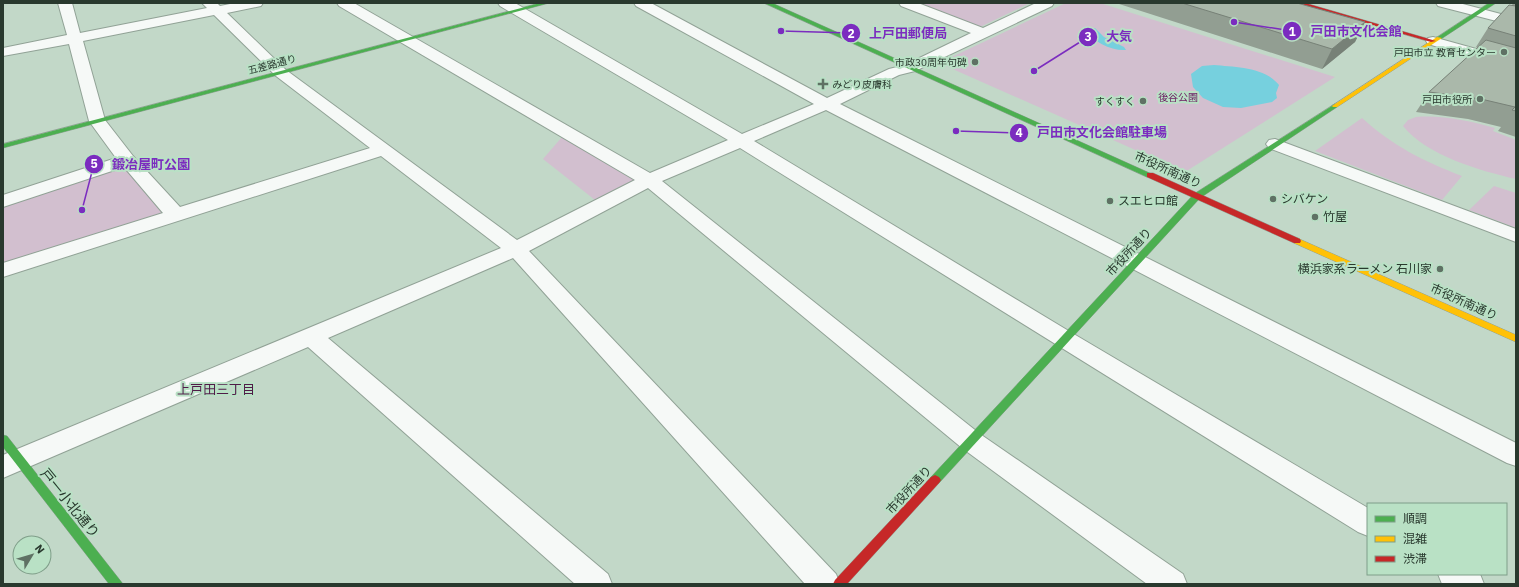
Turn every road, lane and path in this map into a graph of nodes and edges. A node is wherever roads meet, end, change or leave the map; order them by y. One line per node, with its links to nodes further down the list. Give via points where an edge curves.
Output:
1 (65, 3): 17 (street)
2 (256, 3): 12 (street)
3 (344, 3): 18 (street)
4 (546, 3): 13 (street, 五差路通り)
5 (641, 3): 24 (street)
6 (767, 3): 22 (street, 市役所南通り)
7 (906, 3): 16 (street)
8 (1299, 3): 19 (street)
9 (1443, 3): 14 (street)
10 (1493, 3): 14 (street, 市役所通り)
11 (1039, 4): 16 (street)
12 (213, 7): 17 (street); 23 (street)
13 (512, 7): 18 (street, 五差路通り); 26 (street)
14 (1478, 12): 15 (street); 19 (street, 市役所通り)
15 (1516, 22)
16 (983, 33): 22 (street)
17 (74, 38): 20 (street); 25 (street)
18 (408, 39): 23 (street, 五差路通り); 31 (street)
19 (1433, 41): 21 (street); 27 (street, 市役所通り)
20 (3, 52)
21 (1516, 65)
22 (910, 68): 24 (street, via 894,72); 32 (street, 市役所南通り)
23 (281, 73): 25 (street, 五差路通り); 29 (street)
24 (827, 104): 26 (street); 37 (street)
25 (97, 121): 28 (street, 五差路通り); 30 (street)
26 (740, 140): 31 (street); 41 (street)
27 (1275, 144): 32 (street, 市役所通り); 35 (street)
28 (3, 146)
29 (382, 150): 34 (street); 36 (street, via 428,181)
30 (127, 160): 33 (street); 34 (street)
31 (649, 180): 36 (street); 43 (street)
32 (1197, 196): 37 (street, 市役所通り); 40 (street, 市役所南通り)
33 (3, 201)
34 (176, 215): 38 (street)
35 (1516, 236)
36 (516, 249): 39 (street); 50 (street)
37 (1136, 262): 41 (street, 市役所通り); 44 (street)
38 (3, 270)
39 (311, 336): 45 (street); 49 (street)
40 (1516, 339)
41 (1064, 340): 43 (street, 市役所通り); 46 (street)
42 (3, 439): 45 (street, 戸一小北通り)
43 (971, 441): 51 (street, 市役所通り); 52 (street)
44 (1516, 455)
45 (10, 463): 48 (street, 戸一小北通り)
46 (1367, 522)
47 (1455, 575): 53 (street)
48 (117, 584)
49 (597, 584)
50 (825, 584)
51 (839, 584)
52 (1172, 584)
53 (1469, 584)

